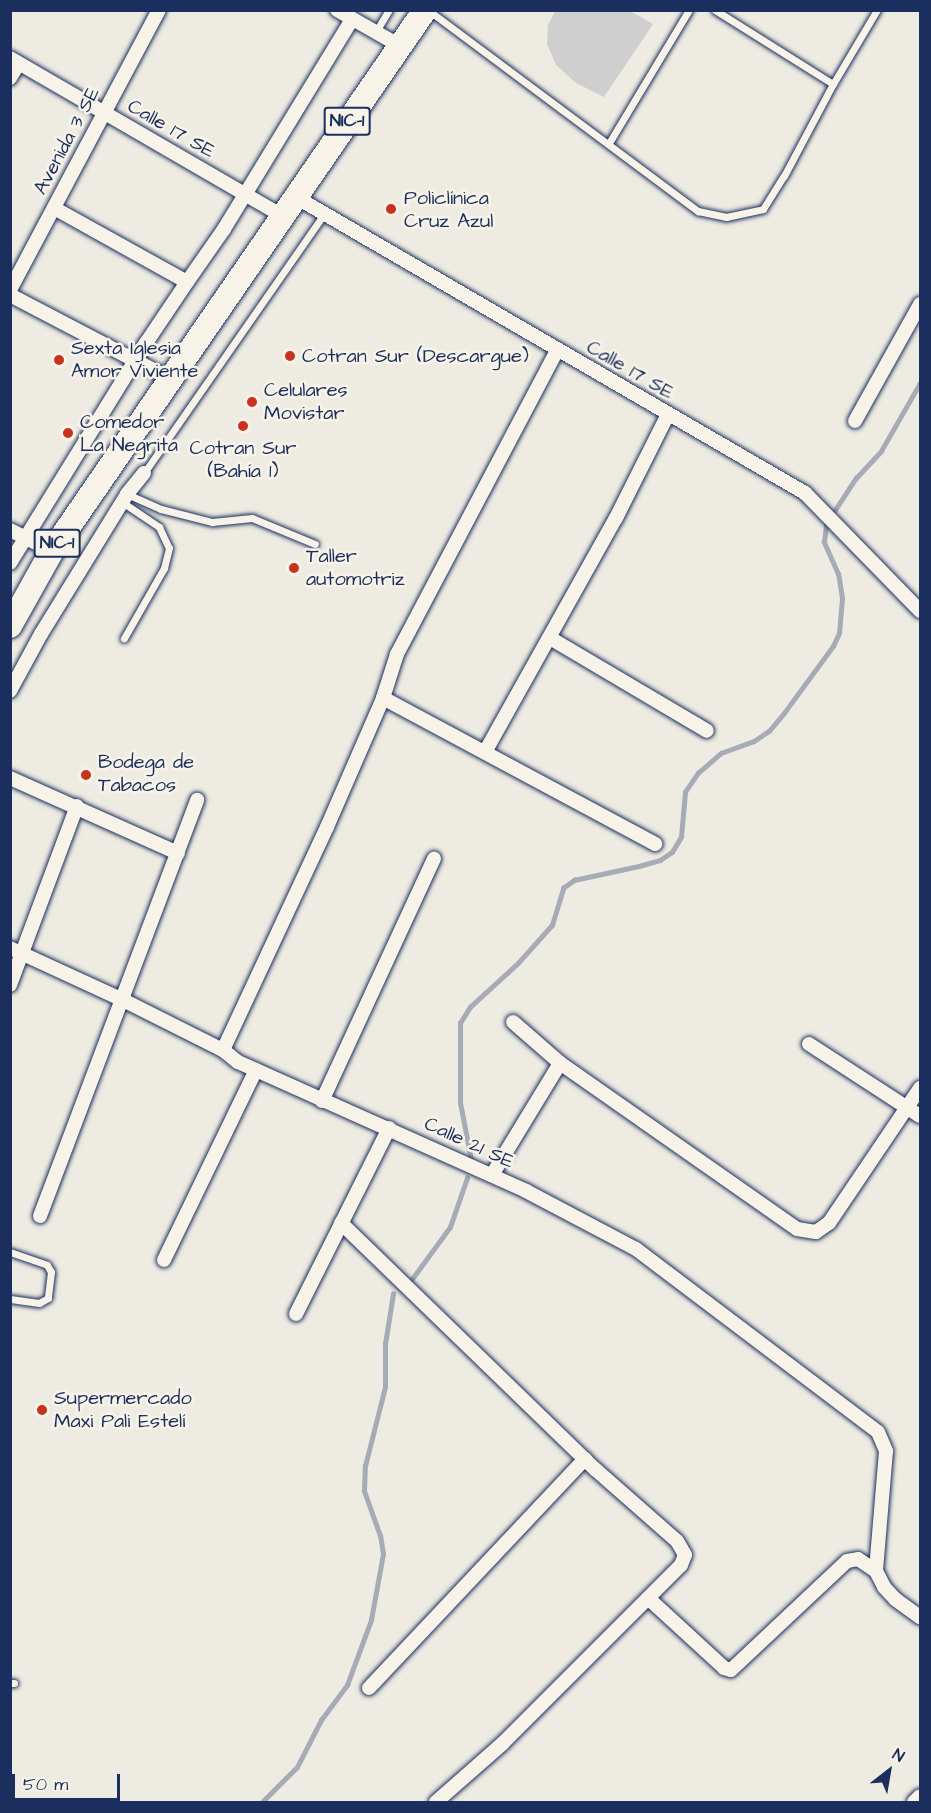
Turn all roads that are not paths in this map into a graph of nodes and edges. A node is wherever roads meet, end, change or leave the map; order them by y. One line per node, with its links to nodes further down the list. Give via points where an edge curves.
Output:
1 (159, 10): 14 (street, Avenida 3 SE)
2 (337, 10): 8 (street)
3 (389, 10): 9 (lane)
4 (427, 10): 10 (highway, NIC-1); 15 (lane)
5 (689, 10): 15 (lane)
6 (715, 10): 13 (lane)
7 (877, 10): 13 (lane)
8 (352, 19): 9 (street); 16 (street)
9 (375, 33): 10 (street)
10 (400, 46): 17 (highway, NIC-1)
11 (15, 60): 12 (street); 14 (street, Calle 17 SE)
12 (10, 78)
13 (833, 84): 15 (lane, via 763,208 726,217 698,211)
14 (104, 112): 16 (street, Calle 17 SE); 18 (street, Avenida 3 SE)
15 (609, 143)
16 (245, 194): 17 (street, Calle 17 SE); 20 (street)
17 (288, 206): 19 (street, Calle 17 SE); 25 (highway, NIC-1)
18 (54, 208): 20 (street); 21 (street, Avenida 3 SE)
19 (324, 214): 23 (street, Calle 17 SE); 28 (lane)
20 (187, 282): 24 (street)
21 (10, 293): 24 (street)
22 (921, 304): 27 (street)
23 (557, 350): 26 (street, Calle 17 SE); 41 (street, via 397,654)
24 (137, 359): 25 (street); 32 (street)
25 (169, 378): 29 (highway, NIC-1)
26 (668, 414): 36 (street, Calle 17 SE, via 805,493); 38 (street)
27 (855, 421)
28 (144, 473): 30 (street)
29 (99, 482): 30 (street); 34 (highway, NIC-1)
30 (125, 498): 33 (lane, via 212,522 252,518); 39 (lane, via 159,527 169,548 164,567); 40 (street)
31 (10, 530): 32 (street)
32 (25, 538): 34 (street); 35 (street)
33 (315, 544)
34 (51, 551): 37 (highway, NIC-1)
35 (10, 563)
36 (921, 611)
37 (10, 626)
38 (550, 638): 42 (street); 43 (street)
39 (124, 639)
40 (10, 691)
41 (383, 698): 43 (street); 55 (street)
42 (707, 731)
43 (485, 752): 47 (street)
44 (10, 778): 46 (street)
45 (197, 800): 48 (street)
46 (77, 806): 48 (street); 50 (street)
47 (655, 844)
48 (178, 853): 52 (street)
49 (434, 860): 59 (street)
50 (16, 951): 51 (street); 52 (street, Calle 21 SE)
51 (10, 985)
52 (123, 1000): 55 (street, Calle 21 SE); 64 (street)
53 (513, 1022): 56 (street)
54 (809, 1044): 60 (street)
55 (223, 1050): 57 (street, Calle 21 SE)
56 (561, 1063): 60 (street, via 797,1229 816,1232 829,1223); 63 (street)
57 (256, 1070): 59 (street, Calle 21 SE); 67 (street)
58 (921, 1088): 60 (street)
59 (322, 1101): 62 (street, Calle 21 SE)
60 (908, 1107): 61 (street)
61 (921, 1116)
62 (389, 1128): 63 (street, Calle 21 SE); 65 (street)
63 (492, 1175): 71 (street, Calle 21 SE, via 636,1249 878,1432 886,1451)
64 (40, 1216)
65 (341, 1223): 69 (street); 70 (street)
66 (10, 1252): 68 (lane, via 47,1265 51,1272 48,1298 39,1303)
67 (164, 1260)
68 (10, 1299)
69 (296, 1314)
70 (585, 1459): 72 (street, via 682,1548 685,1555 681,1565); 74 (street)
71 (876, 1571): 72 (street, via 858,1559 847,1561 731,1670 724,1668); 73 (street, via 895,1599)
72 (648, 1598): 76 (street)
73 (921, 1617)
74 (369, 1688)
75 (921, 1796): 77 (street)
76 (445, 1800)
77 (914, 1803)

